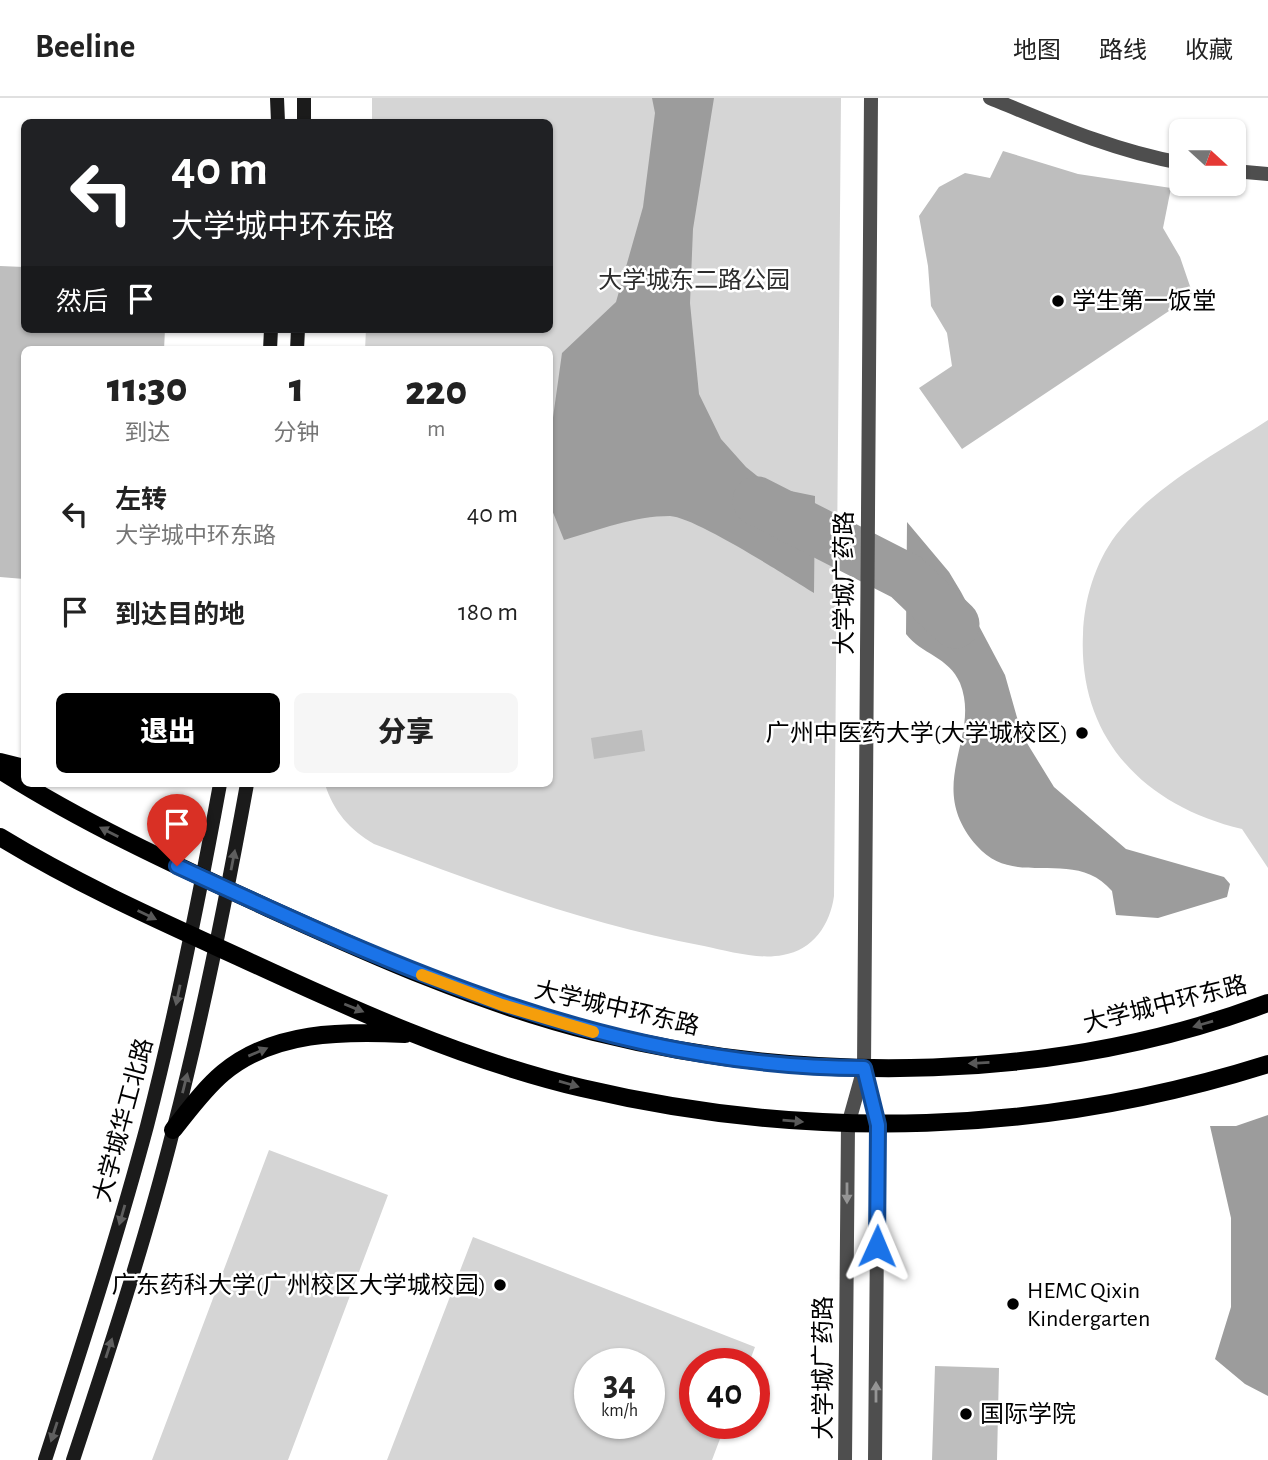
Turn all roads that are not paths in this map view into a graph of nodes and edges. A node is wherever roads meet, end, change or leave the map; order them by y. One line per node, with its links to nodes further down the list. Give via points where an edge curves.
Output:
1 (278, 98): 5 (main road)
2 (304, 98): 6 (main road)
3 (871, 98): 25 (street, 大学城广药路)
4 (990, 98): 7 (street, via 1089,138)
5 (278, 119)
6 (304, 119)
7 (1169, 161)
8 (1246, 172): 9 (street)
9 (1268, 174)
10 (0, 762): 11 (main road)
11 (21, 767)
12 (0, 771): 13 (main road, 大学城中环东路, one-way to 12)
13 (21, 783)
14 (28, 787): 18 (main road, 大学城中环东路, one-way to 14)
15 (219, 787): 18 (main road, 大学城华工北路)
16 (246, 787): 19 (main road, 大学城华工北路, one-way to 16)
17 (0, 837): 20 (main road, one-way to 20)
18 (203, 878): 19 (main road, 大学城中环东路); 20 (main road, 大学城华工北路)
19 (228, 890): 21 (main road, 大学城华工北路); 25 (main road, 大学城中环东路, via 465,992 572,1026 711,1054)
20 (191, 936): 21 (main road); 29 (main road, 大学城华工北路, one-way to 29, via 130,1186)
21 (216, 947): 23 (main road, one-way to 23); 28 (main road, 大学城华工北路, one-way to 21)
22 (1268, 1003): 25 (main road, 大学城中环东路, one-way to 25, via 1156,1037 1057,1055)
23 (419, 1035): 26 (main road, one-way to 26, via 592,1090 737,1116); 28 (main road, one-way to 23, via 224,1072 275,1045 345,1033)
24 (1268, 1064): 27 (main road, via 1157,1095 1066,1112)
25 (864, 1068): 26 (street, 大学城广药路); 27 (street, 大学城广药路)
26 (848, 1125): 27 (main road); 31 (street, 大学城广药路, one-way to 31)
27 (878, 1125): 32 (street, 大学城广药路, one-way to 27)
28 (173, 1130): 30 (main road, 大学城华工北路, one-way to 28)
29 (45, 1460)
30 (73, 1460)
31 (845, 1460)
32 (875, 1460)

